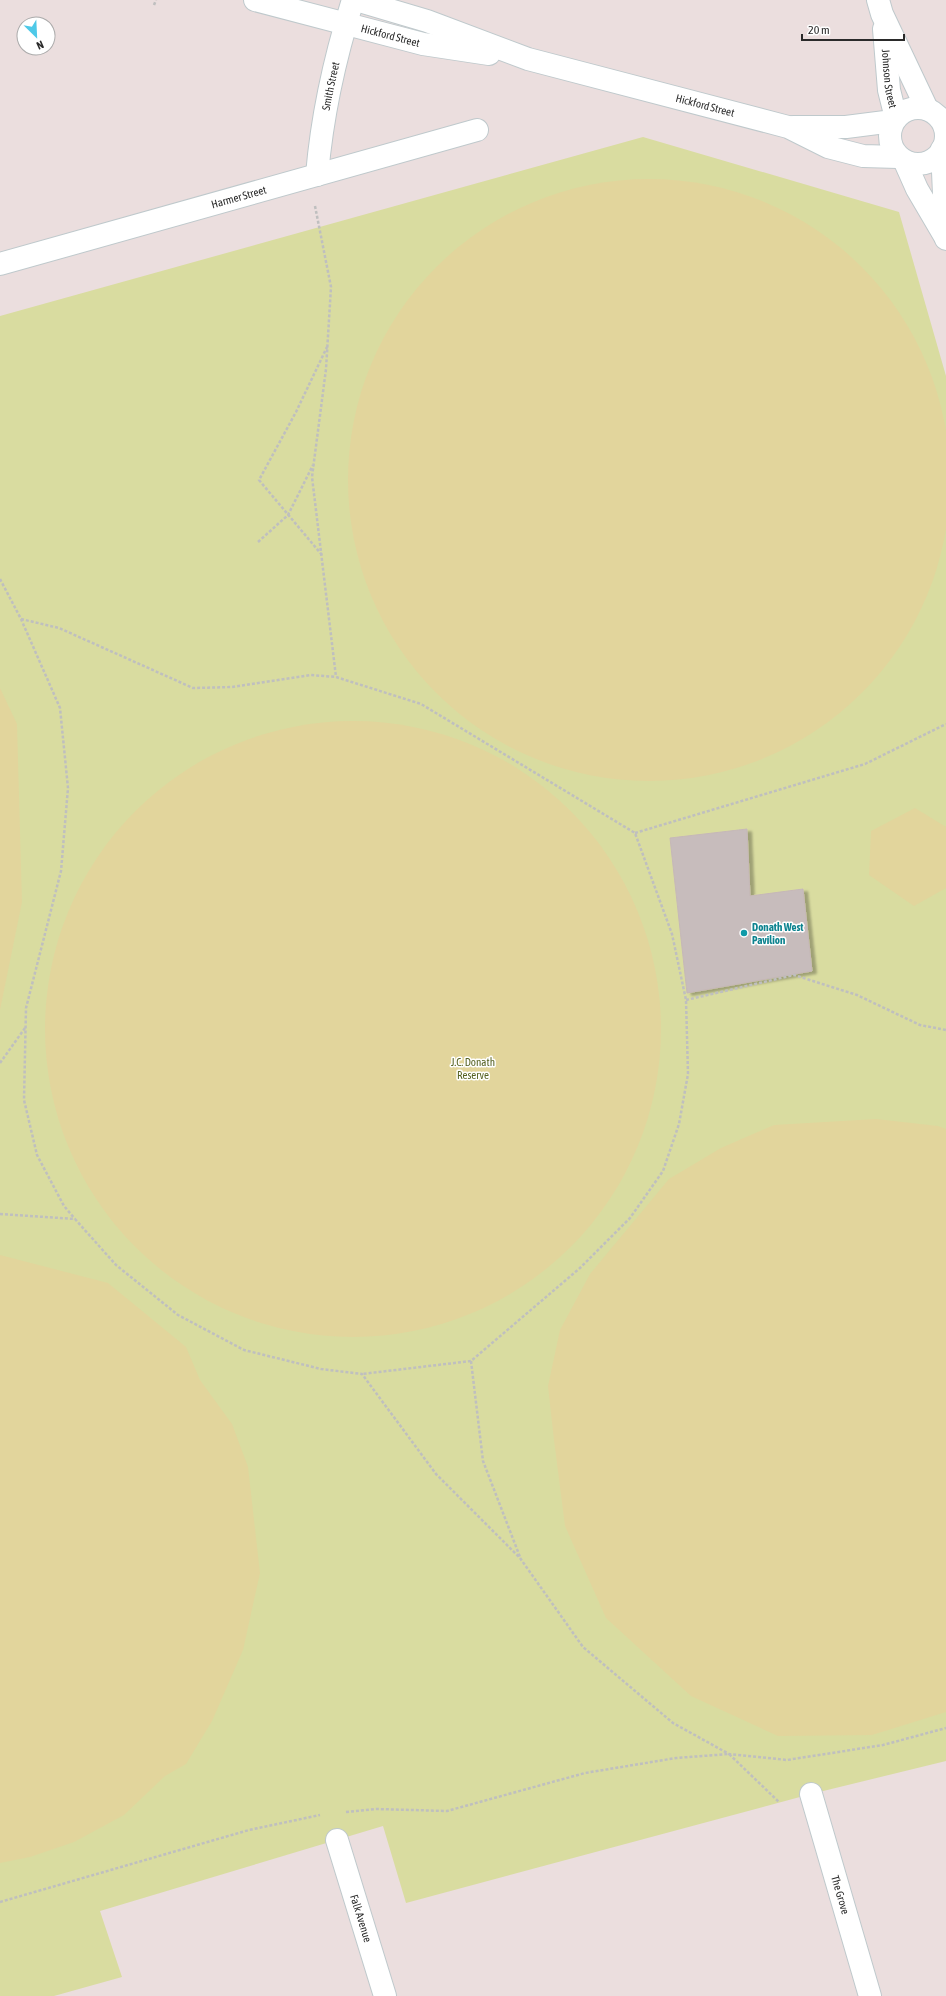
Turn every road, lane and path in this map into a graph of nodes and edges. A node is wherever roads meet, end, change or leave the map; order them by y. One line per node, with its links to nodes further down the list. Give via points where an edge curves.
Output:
1 (156, 0): 4 (path)
2 (255, 0): 6 (street, Hickford Street)
3 (355, 0): 6 (street, Smith Street); 7 (street, Hickford Street, via 427,20)
4 (154, 5)
5 (880, 7): 8 (street, Johnson Street); 9 (street, Johnson Street, via 889,90)
6 (345, 24): 7 (street, Hickford Street, via 423,44); 14 (street, Smith Street)
7 (528, 59): 10 (street, Hickford Street)
8 (927, 109): 9 (street, via 910,109 902,112); 12 (street, via 937,116 944,126 946,142)
9 (895, 120): 10 (street, Hickford Street, via 846,127); 13 (street, via 890,127 889,139 891,146)
10 (788, 128): 13 (street, Hickford Street, via 828,146 863,156)
11 (476, 130): 14 (street, Harmer Street)
12 (942, 150): 13 (street, via 933,160 926,163 919,164); 15 (street)
13 (902, 159): 15 (street)
14 (313, 176): 16 (street, Harmer Street); 17 (path, via 331,288)
15 (946, 239)
16 (0, 264)
17 (328, 344): 18 (path); 19 (path, via 296,412 259,480)
18 (314, 463): 19 (path); 21 (path, via 312,477)
19 (288, 515): 20 (path); 21 (path)
20 (258, 542)
21 (322, 555): 24 (path)
22 (0, 579): 23 (path)
23 (21, 619): 24 (path, via 59,628 193,688 232,687 311,675); 28 (path, via 60,708 68,788 61,871 26,1008)
24 (336, 677): 26 (path, via 421,704)
25 (946, 724): 26 (path, via 864,764)
26 (635, 833): 27 (path, via 672,934)
27 (686, 1000): 29 (path, via 794,975 857,995 920,1025); 33 (path, via 688,1074 678,1124 663,1171 630,1218 580,1268)
28 (26, 1028): 30 (path); 32 (path, via 24,1100 37,1155 64,1206)
29 (946, 1030)
30 (0, 1063)
31 (0, 1214): 32 (path)
32 (75, 1219): 34 (path, via 116,1265 178,1315 244,1350 321,1369)
33 (471, 1361): 34 (path); 35 (path, via 483,1461)
34 (362, 1374): 35 (path, via 436,1474)
35 (520, 1558): 37 (path, via 583,1647 673,1723)
36 (946, 1728): 37 (path, via 882,1746 787,1760)
37 (729, 1754): 39 (path); 40 (path, via 676,1758 585,1773 447,1811 376,1809)
38 (811, 1794): 45 (street, The Grove)
39 (779, 1802)
40 (338, 1813)
41 (323, 1814): 43 (path, via 249,1830)
42 (337, 1840): 44 (street, Falk Avenue)
43 (0, 1902)
44 (385, 1996)
45 (870, 1996)

